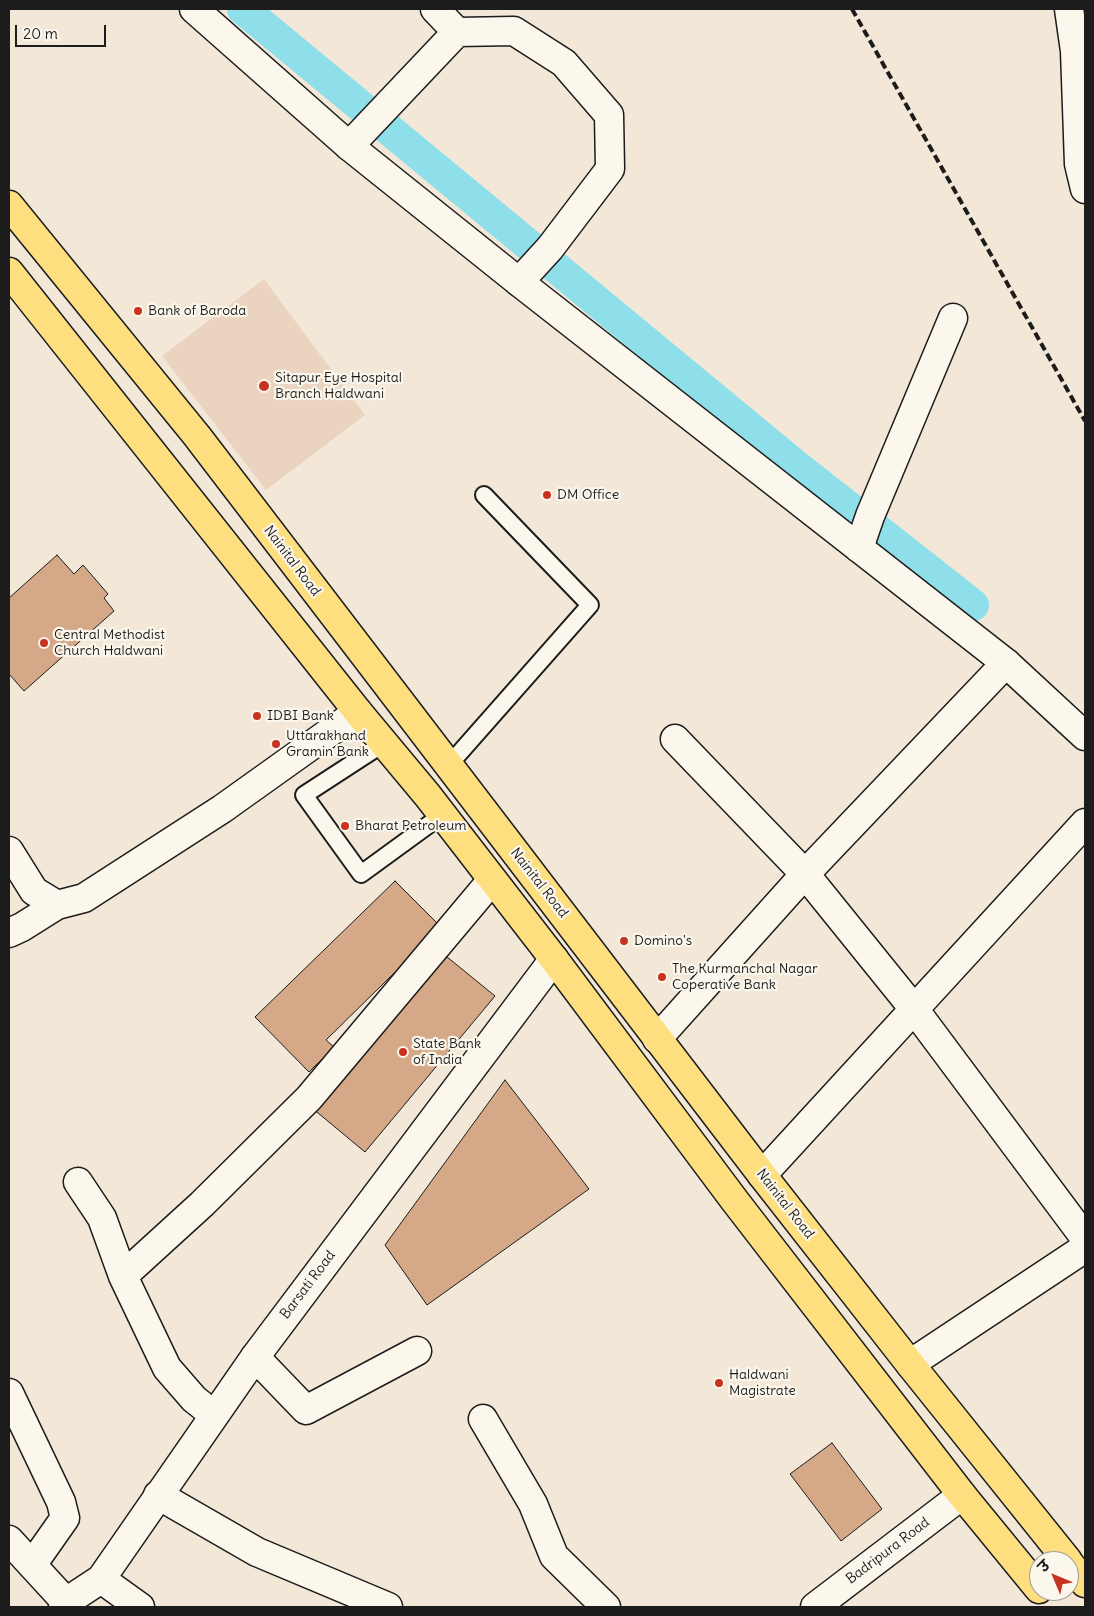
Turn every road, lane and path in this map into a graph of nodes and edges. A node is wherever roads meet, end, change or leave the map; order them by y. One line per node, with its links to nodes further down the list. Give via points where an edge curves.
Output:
1 (194, 9): 6 (street)
2 (435, 9): 4 (street)
3 (1069, 9): 5 (street)
4 (457, 32): 6 (street); 10 (street, via 514,31 564,63 609,115 610,169)
5 (1080, 50): 7 (street, via 1079,164)
6 (356, 139): 10 (street)
7 (1085, 189)
8 (9, 205): 19 (highway, Nainital Road, via 197,436)
9 (9, 272): 15 (highway)
10 (519, 282): 13 (street)
11 (953, 318): 13 (street)
12 (484, 495): 19 (lane, via 590,605)
13 (859, 548): 14 (street)
14 (1006, 663): 16 (street); 23 (street)
15 (358, 712): 18 (highway); 25 (street, via 222,810 84,898)
16 (1085, 736)
17 (676, 740): 23 (street)
18 (384, 742): 20 (highway); 20 (lane, via 304,795 362,874)
19 (448, 766): 29 (highway, Nainital Road)
20 (442, 815): 24 (highway)
21 (1085, 823): 28 (street)
22 (9, 851): 25 (street, via 34,891)
23 (806, 874): 28 (street); 29 (street)
24 (492, 880): 27 (highway); 35 (street, via 309,1098 202,1204)
25 (57, 905): 26 (street)
26 (9, 933)
27 (554, 959): 32 (highway); 37 (street, Barsati Road)
28 (914, 1009): 30 (street); 33 (street)
29 (657, 1039): 30 (highway, Nainital Road)
30 (762, 1175): 32 (highway); 38 (highway, Nainital Road)
31 (78, 1182): 35 (street, via 102,1218)
32 (735, 1201): 44 (highway)
33 (1085, 1238)
34 (1085, 1248): 38 (street)
35 (123, 1276): 40 (street, via 167,1368)
36 (417, 1351): 37 (street, via 306,1410)
37 (255, 1356): 40 (street, Barsati Road)
38 (910, 1364): 42 (highway, Nainital Road)
39 (9, 1393): 47 (street, via 61,1502 65,1518)
40 (214, 1415): 43 (street, Barsati Road)
41 (483, 1420): 53 (street, via 533,1504 554,1556)
42 (995, 1471): 44 (highway); 46 (highway, Nainital Road)
43 (158, 1495): 49 (street, Barsati Road); 52 (street, via 257,1552)
44 (962, 1495): 48 (highway); 54 (street, Badripura Road)
45 (9, 1540): 47 (street)
46 (1059, 1551)
47 (32, 1565): 50 (street)
48 (1029, 1577)
49 (101, 1579): 50 (street, Barsati Road); 51 (street)
50 (65, 1605)
51 (140, 1607)
52 (388, 1607)
53 (606, 1607)
54 (815, 1607)

